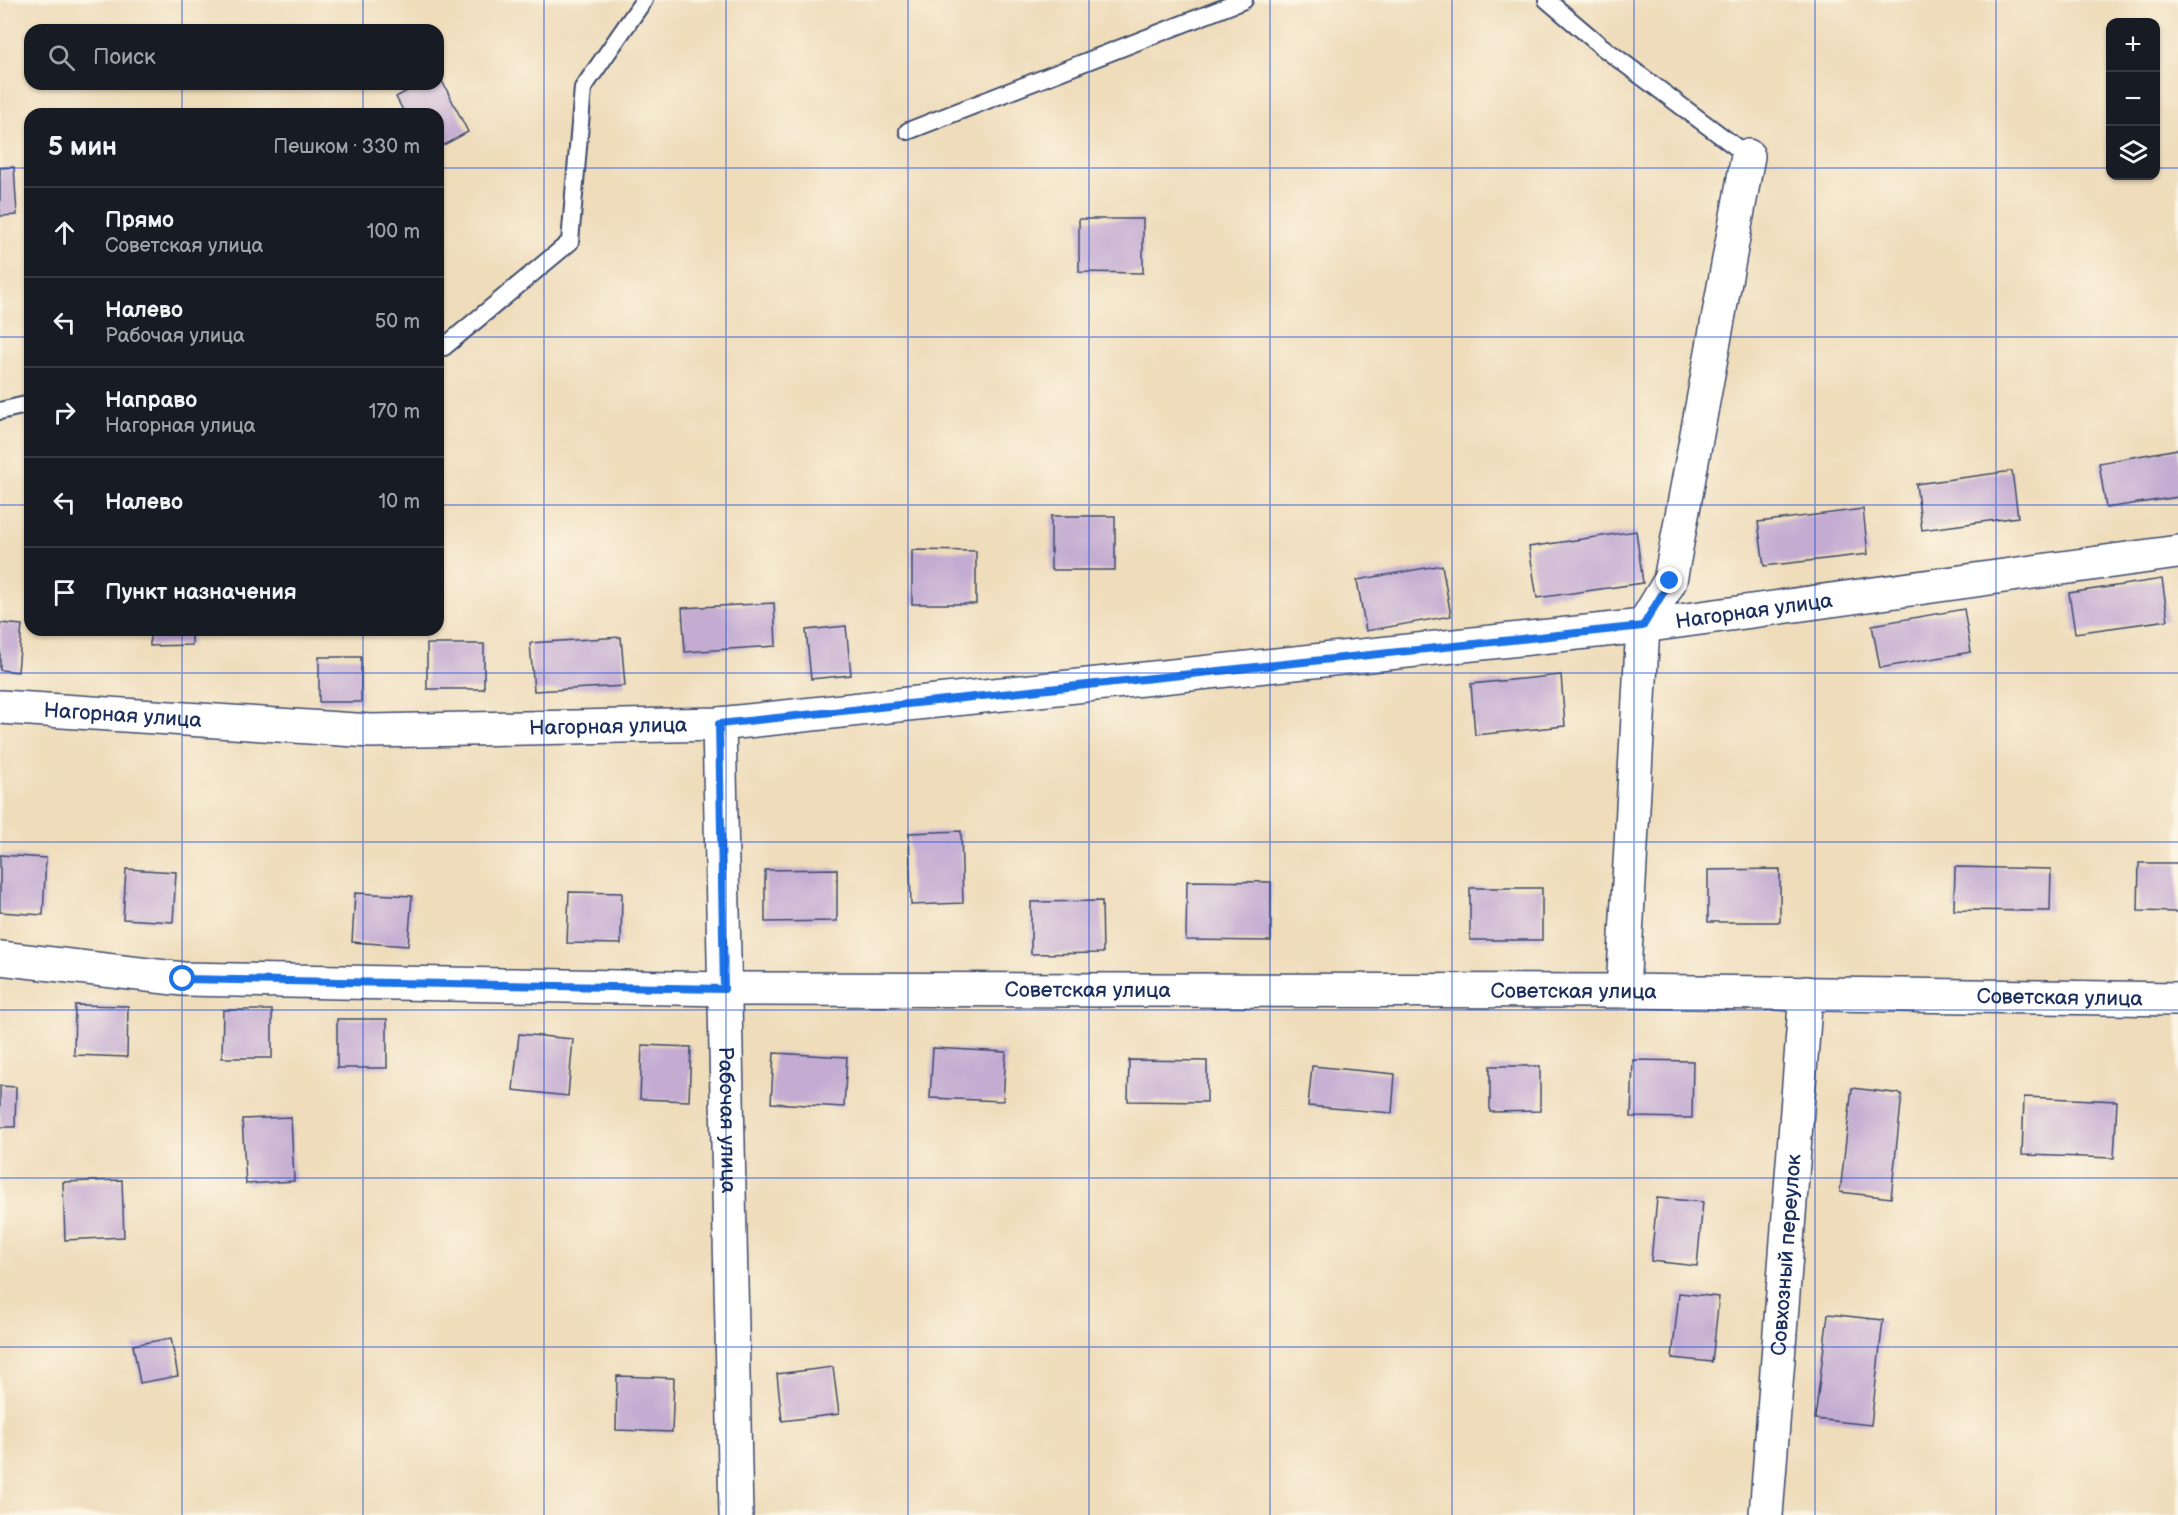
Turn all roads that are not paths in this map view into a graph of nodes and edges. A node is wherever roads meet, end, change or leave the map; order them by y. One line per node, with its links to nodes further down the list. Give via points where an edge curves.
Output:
1 (644, 0): 6 (lane, via 584,88 570,242)
2 (1244, 0): 4 (lane)
3 (1547, 0): 5 (lane, via 1600,46)
4 (909, 131)
5 (1748, 156): 10 (street, via 1670,581)
6 (444, 347)
7 (24, 405): 8 (lane)
8 (0, 411)
9 (2178, 552): 10 (street, Нагорная улица)
10 (1643, 626): 12 (street, Нагорная улица); 15 (street)
11 (0, 707): 12 (street, Нагорная улица, via 371,730)
12 (719, 724): 14 (street, Рабочая улица)
13 (0, 958): 14 (street, Советская улица, via 183,979)
14 (724, 989): 15 (street, Советская улица); 18 (street, Рабочая улица)
15 (1623, 991): 16 (street, Советская улица)
16 (1806, 993): 17 (street, Советская улица); 19 (street, Совхозный переулок)
17 (2178, 999)
18 (736, 1515)
19 (1766, 1515)

